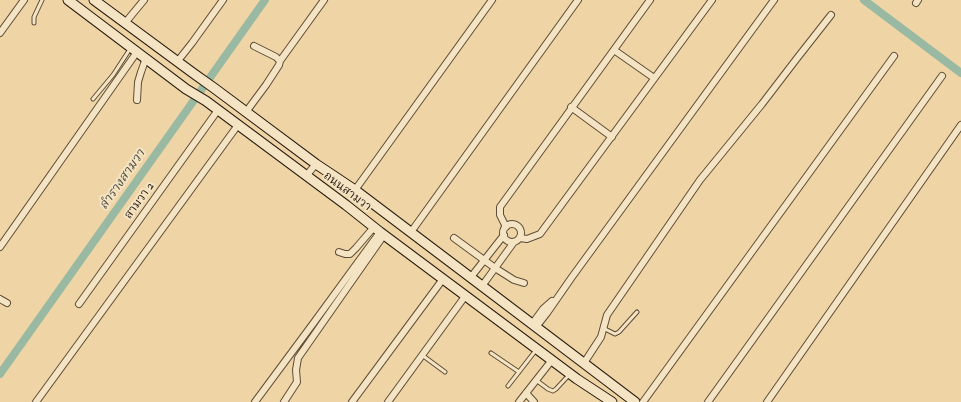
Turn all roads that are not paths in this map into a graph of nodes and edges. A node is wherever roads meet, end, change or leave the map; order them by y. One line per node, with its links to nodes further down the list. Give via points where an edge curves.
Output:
1 (24, 0): 16 (street)
2 (42, 0): 14 (lane)
3 (68, 0): 18 (street, ถนนสามวา)
4 (94, 0): 15 (street, ถนนสามวา)
5 (144, 0): 15 (street)
6 (223, 0): 23 (street)
7 (324, 0): 22 (street)
8 (492, 0): 36 (street)
9 (578, 0): 39 (street)
10 (650, 0): 19 (street)
11 (712, 0): 25 (street)
12 (774, 0): 57 (street, via 561,292 543,310)
13 (831, 15): 58 (street, via 700,180 607,315)
14 (34, 23)
15 (125, 23): 23 (street, ถนนสามวา)
16 (0, 33)
17 (254, 46): 22 (street)
18 (134, 50): 21 (street, ถนนสามวา); 26 (lane); 44 (street)
19 (614, 50): 25 (street); 28 (street)
20 (894, 56): 79 (street)
21 (146, 58): 27 (street, via 140,72); 29 (street, ถนนสามวา)
22 (280, 61): 30 (street, via 280,65)
23 (177, 62): 30 (street, ถนนสามวา)
24 (942, 76): 80 (street)
25 (654, 78): 33 (street)
26 (93, 100)
27 (137, 100)
28 (571, 107): 33 (street); 37 (street, via 500,207 500,215)
29 (218, 110): 31 (street, ถนนสามวา); 55 (street, สามวา 2)
30 (246, 112): 34 (street, ถนนสามวา)
31 (238, 125): 35 (street, ถนนสามวา); 70 (street)
32 (961, 125): 81 (street)
33 (612, 137): 42 (street, via 540,234 528,239)
34 (316, 164): 35 (street); 36 (street, ถนนสามวา)
35 (306, 176): 38 (street, ถนนสามวา)
36 (355, 190): 39 (street, ถนนสามวา)
37 (506, 227): 40 (street); 42 (street, via 514,224 518,226)
38 (379, 231): 45 (street, via 350,254); 49 (street, ถนนสามวา); 71 (street); 72 (street, via 298,358 297,382)
39 (411, 232): 48 (street, ถนนสามวา)
40 (504, 234): 43 (street, via 506,239); 46 (street)
41 (454, 238): 46 (street)
42 (520, 238): 43 (street)
43 (514, 242): 47 (street)
44 (0, 247)
45 (339, 252)
46 (484, 261): 47 (street); 48 (street)
47 (495, 268): 50 (street); 51 (street)
48 (471, 277): 51 (street, ถนนสามวา)
49 (443, 279): 52 (street, ถนนสามวา); 73 (street)
50 (524, 283)
51 (482, 286): 57 (street, ถนนสามวา)
52 (466, 296): 59 (street, ถนนสามวา); 61 (street)
53 (0, 299): 54 (street)
54 (6, 304)
55 (79, 304)
56 (637, 312): 58 (lane, via 615,334)
57 (534, 325): 63 (street, ถนนสามวา)
58 (603, 328): 63 (street, via 602,337)
59 (537, 349): 62 (street, ถนนสามวา); 65 (lane)
60 (491, 353): 65 (lane)
61 (422, 355): 64 (lane); 74 (street)
62 (552, 360): 66 (street, ถนนสามวา); 67 (street)
63 (584, 364): 78 (street, ถนนสามวา)
64 (445, 372)
65 (519, 372): 68 (lane)
66 (570, 373): 67 (lane, via 553,391); 77 (street, ถนนสามวา)
67 (536, 380): 69 (street)
68 (508, 386)
69 (526, 394): 75 (street); 76 (street)
70 (36, 402)
71 (255, 402)
72 (284, 402)
73 (352, 402)
74 (388, 402)
75 (519, 402)
76 (534, 402)
77 (612, 402)
78 (635, 402)
79 (643, 402)
80 (708, 402)
81 (767, 402)

